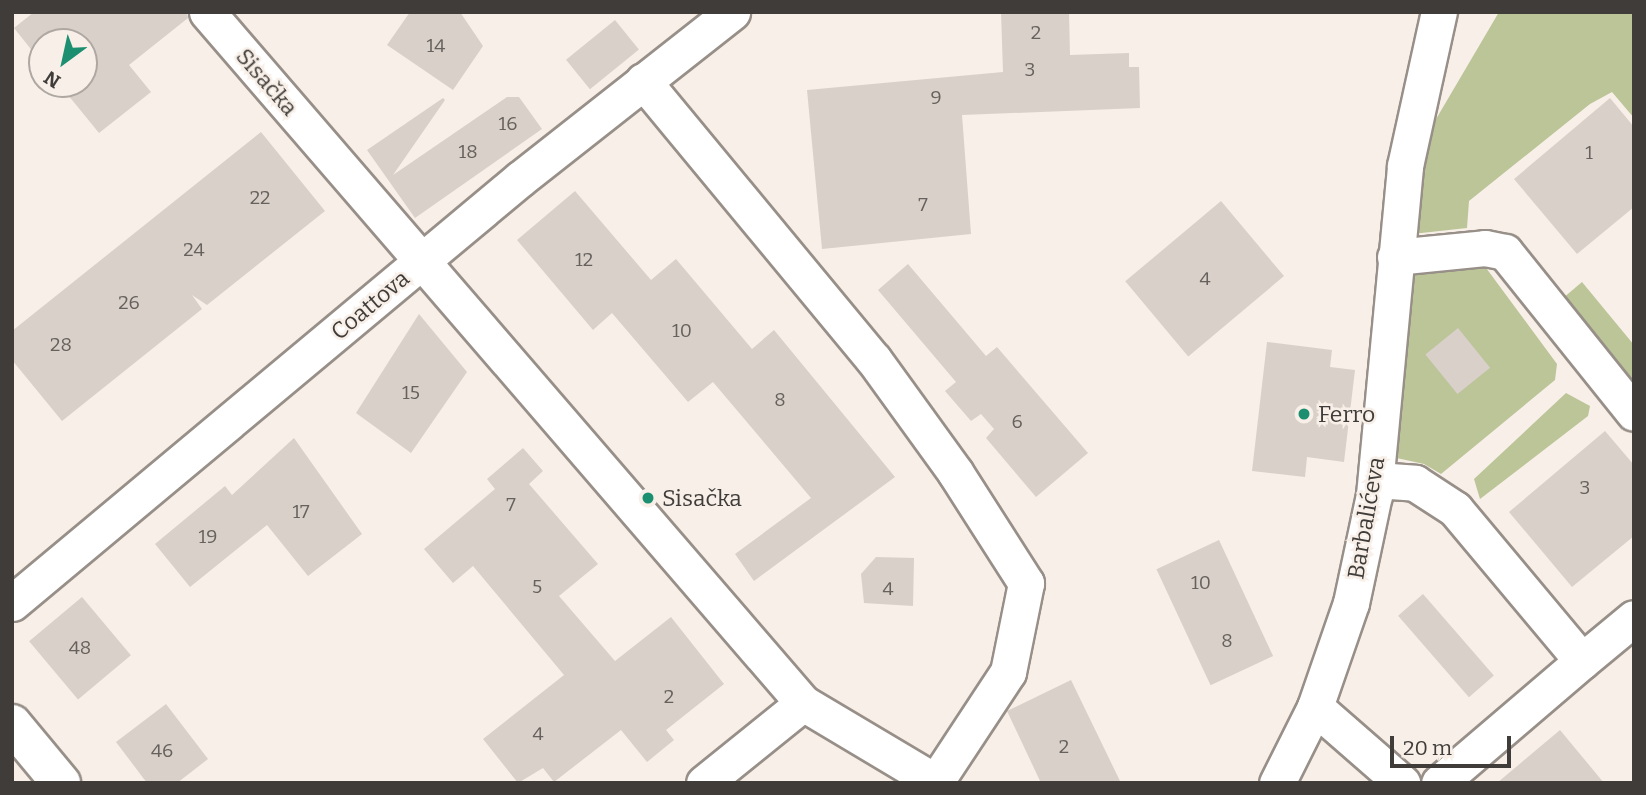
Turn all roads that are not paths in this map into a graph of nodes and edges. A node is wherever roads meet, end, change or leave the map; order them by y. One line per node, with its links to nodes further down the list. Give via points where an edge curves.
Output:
1 (207, 12): 6 (street, Sisačka)
2 (732, 12): 4 (street, Coattova)
3 (1446, 19): 5 (street, Barbalićeva, via 1405,166)
4 (643, 81): 6 (street, Coattova); 15 (street, Sisačka, via 874,360 955,472 1026,583 1008,672)
5 (1395, 257): 7 (street, via 1485,248 1505,251); 8 (street, Barbalićeva)
6 (424, 260): 9 (street, Coattova); 12 (street, Sisačka)
7 (1634, 413)
8 (1376, 480): 11 (street, via 1415,484 1455,509); 13 (street, Barbalićeva, via 1351,603)
9 (12, 603)
10 (1634, 618): 11 (street)
11 (1582, 661): 20 (street)
12 (803, 703): 15 (street, Sisačka); 17 (street)
13 (1315, 707): 18 (street, Barbalićeva); 19 (street)
14 (12, 724): 16 (street)
15 (937, 782)
16 (61, 783)
17 (704, 783)
18 (1277, 783)
19 (1402, 783)
20 (1439, 783)

